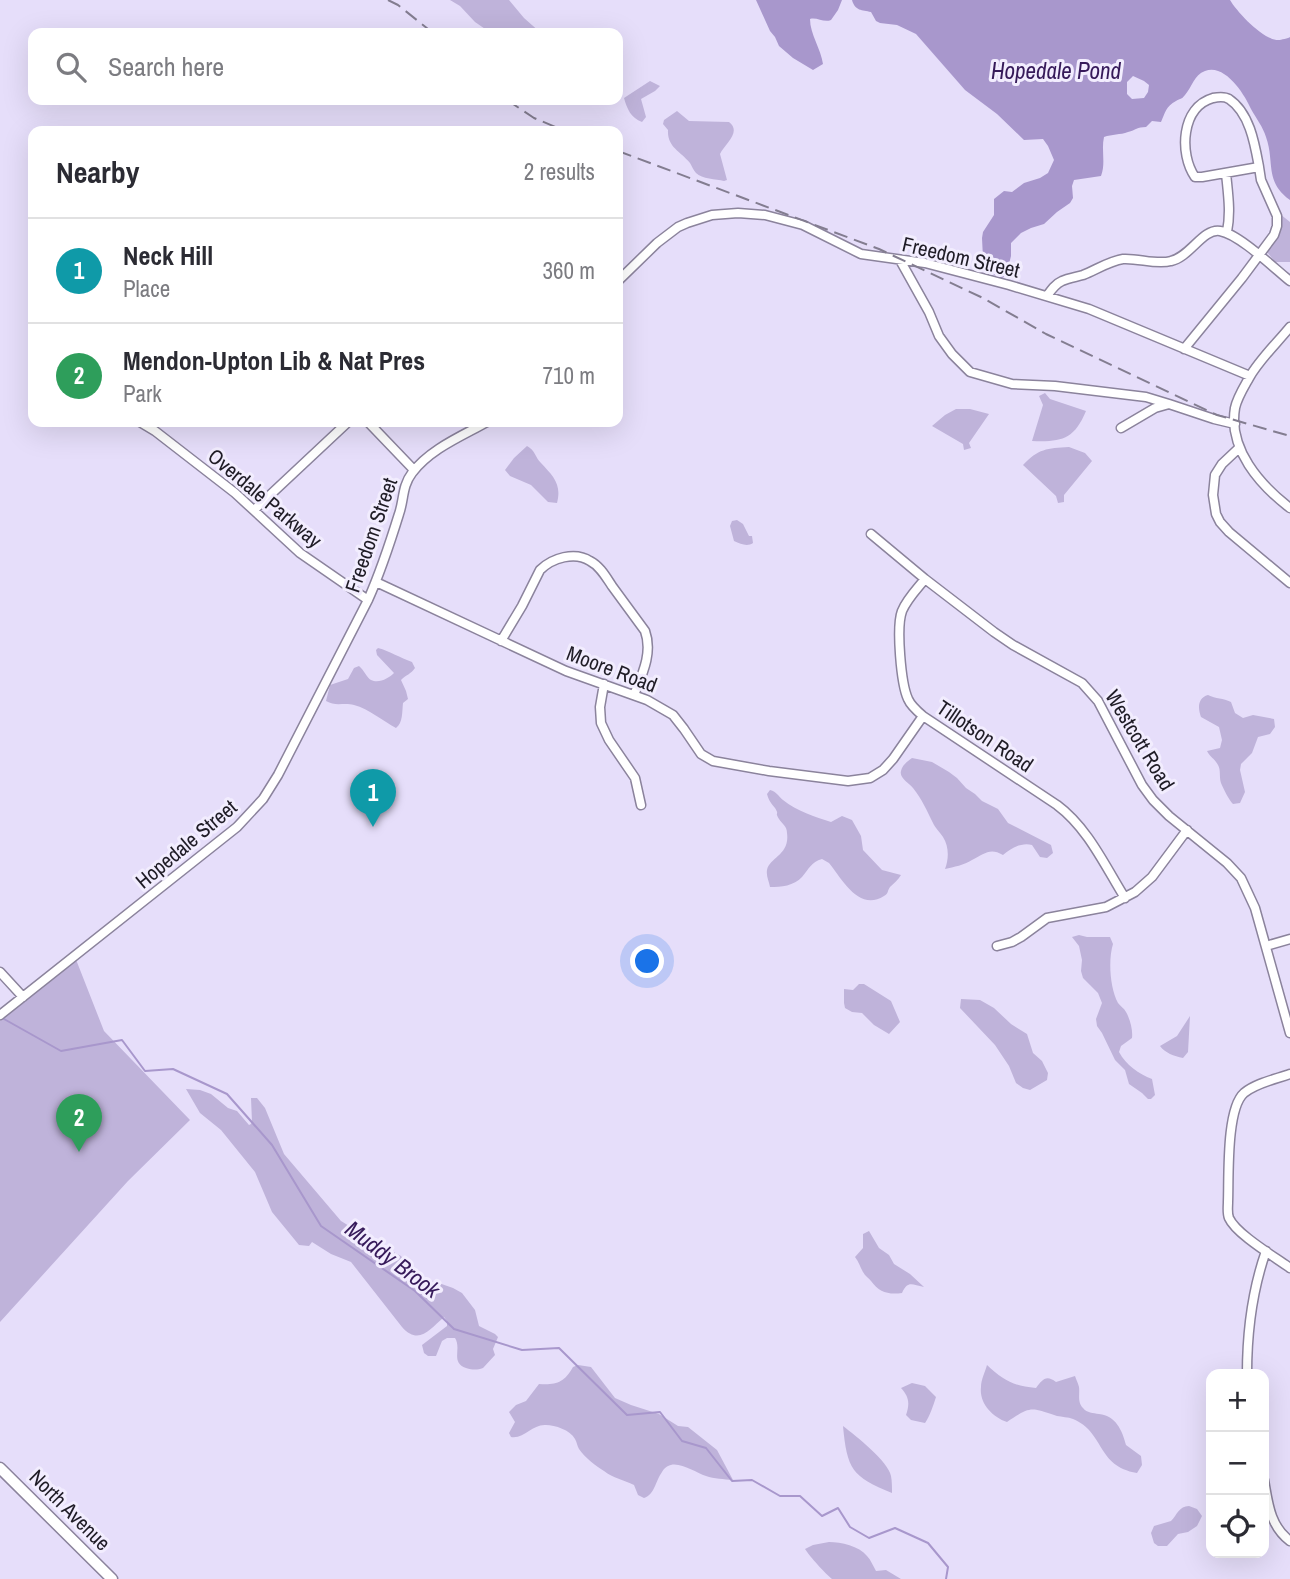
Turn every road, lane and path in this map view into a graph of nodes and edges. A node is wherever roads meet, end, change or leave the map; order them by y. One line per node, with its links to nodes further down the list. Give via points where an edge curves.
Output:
1 (1259, 167): 2 (street); 2 (street, via 1244,118 1228,99 1217,97 1204,102 1190,117 1185,147 1195,177); 4 (street, via 1277,226)
2 (1226, 173): 3 (street)
3 (1227, 232): 4 (street); 8 (street, via 1211,232 1174,261 1114,261 1064,279)
4 (1259, 256): 7 (street); 10 (street)
5 (900, 260): 6 (street, Freedom Street, via 861,254 803,225 738,213 703,217 678,227); 8 (street, Freedom Street); 12 (street, via 939,336 970,372 1012,384 1146,397)
6 (623, 276)
7 (1290, 281)
8 (1047, 296): 10 (street, Freedom Street)
9 (1290, 327): 11 (street)
10 (1184, 349): 11 (street, Freedom Street)
11 (1250, 376): 13 (street, via 1235,409)
12 (1169, 404): 13 (street); 18 (street)
13 (1234, 424): 19 (street)
14 (148, 427): 22 (street, Overdale Parkway)
15 (343, 427): 22 (street)
16 (373, 427): 20 (street)
17 (477, 427): 20 (street, Freedom Street, via 447,443)
18 (1121, 428)
19 (1239, 448): 21 (street, via 1263,483); 26 (street, via 1215,475 1216,514 1229,533)
20 (414, 470): 25 (street, Freedom Street, via 406,482)
21 (1290, 508)
22 (254, 510): 27 (street, Overdale Parkway, via 294,549)
23 (871, 534): 24 (street, Westcott Road)
24 (925, 579): 32 (street, Tillotson Road, via 906,603 899,625 907,697); 34 (street, Westcott Road, via 1013,645 1082,683 1098,701 1142,785)
25 (376, 582): 27 (street, Freedom Street); 28 (street, Moore Road)
26 (1290, 583)
27 (368, 600): 29 (street, Freedom Street)
28 (502, 641): 30 (street, Moore Road); 31 (street, via 544,565 570,556 583,557 595,564 645,631 646,663)
29 (341, 653): 40 (street, Hopedale Street, via 278,775 251,814)
30 (604, 684): 31 (street, Moore Road); 33 (street, via 601,723 635,778)
31 (634, 695): 32 (street, Moore Road, via 673,715 701,754 713,761 848,781 870,778 883,770)
32 (923, 716): 35 (street, Tillotson Road, via 1073,818)
33 (642, 805)
34 (1187, 830): 35 (street, via 1152,877); 38 (street, Westcott Road, via 1241,878)
35 (1125, 898): 37 (street, via 1106,907 1047,918 1021,937)
36 (1290, 939): 38 (street)
37 (997, 946)
38 (1266, 946): 42 (street, Westcott Road)
39 (0, 972): 40 (street)
40 (23, 997): 41 (street, Hopedale Street)
41 (0, 1015)
42 (1290, 1033)
43 (1290, 1074): 44 (street, via 1245,1092 1232,1121 1229,1218)
44 (1266, 1251): 45 (street); 46 (street, via 1249,1316)
45 (1290, 1268)
46 (1247, 1369)
47 (0, 1468): 50 (main road, North Avenue)
48 (1267, 1495): 49 (street, via 1273,1520)
49 (1290, 1541)
50 (112, 1579)

